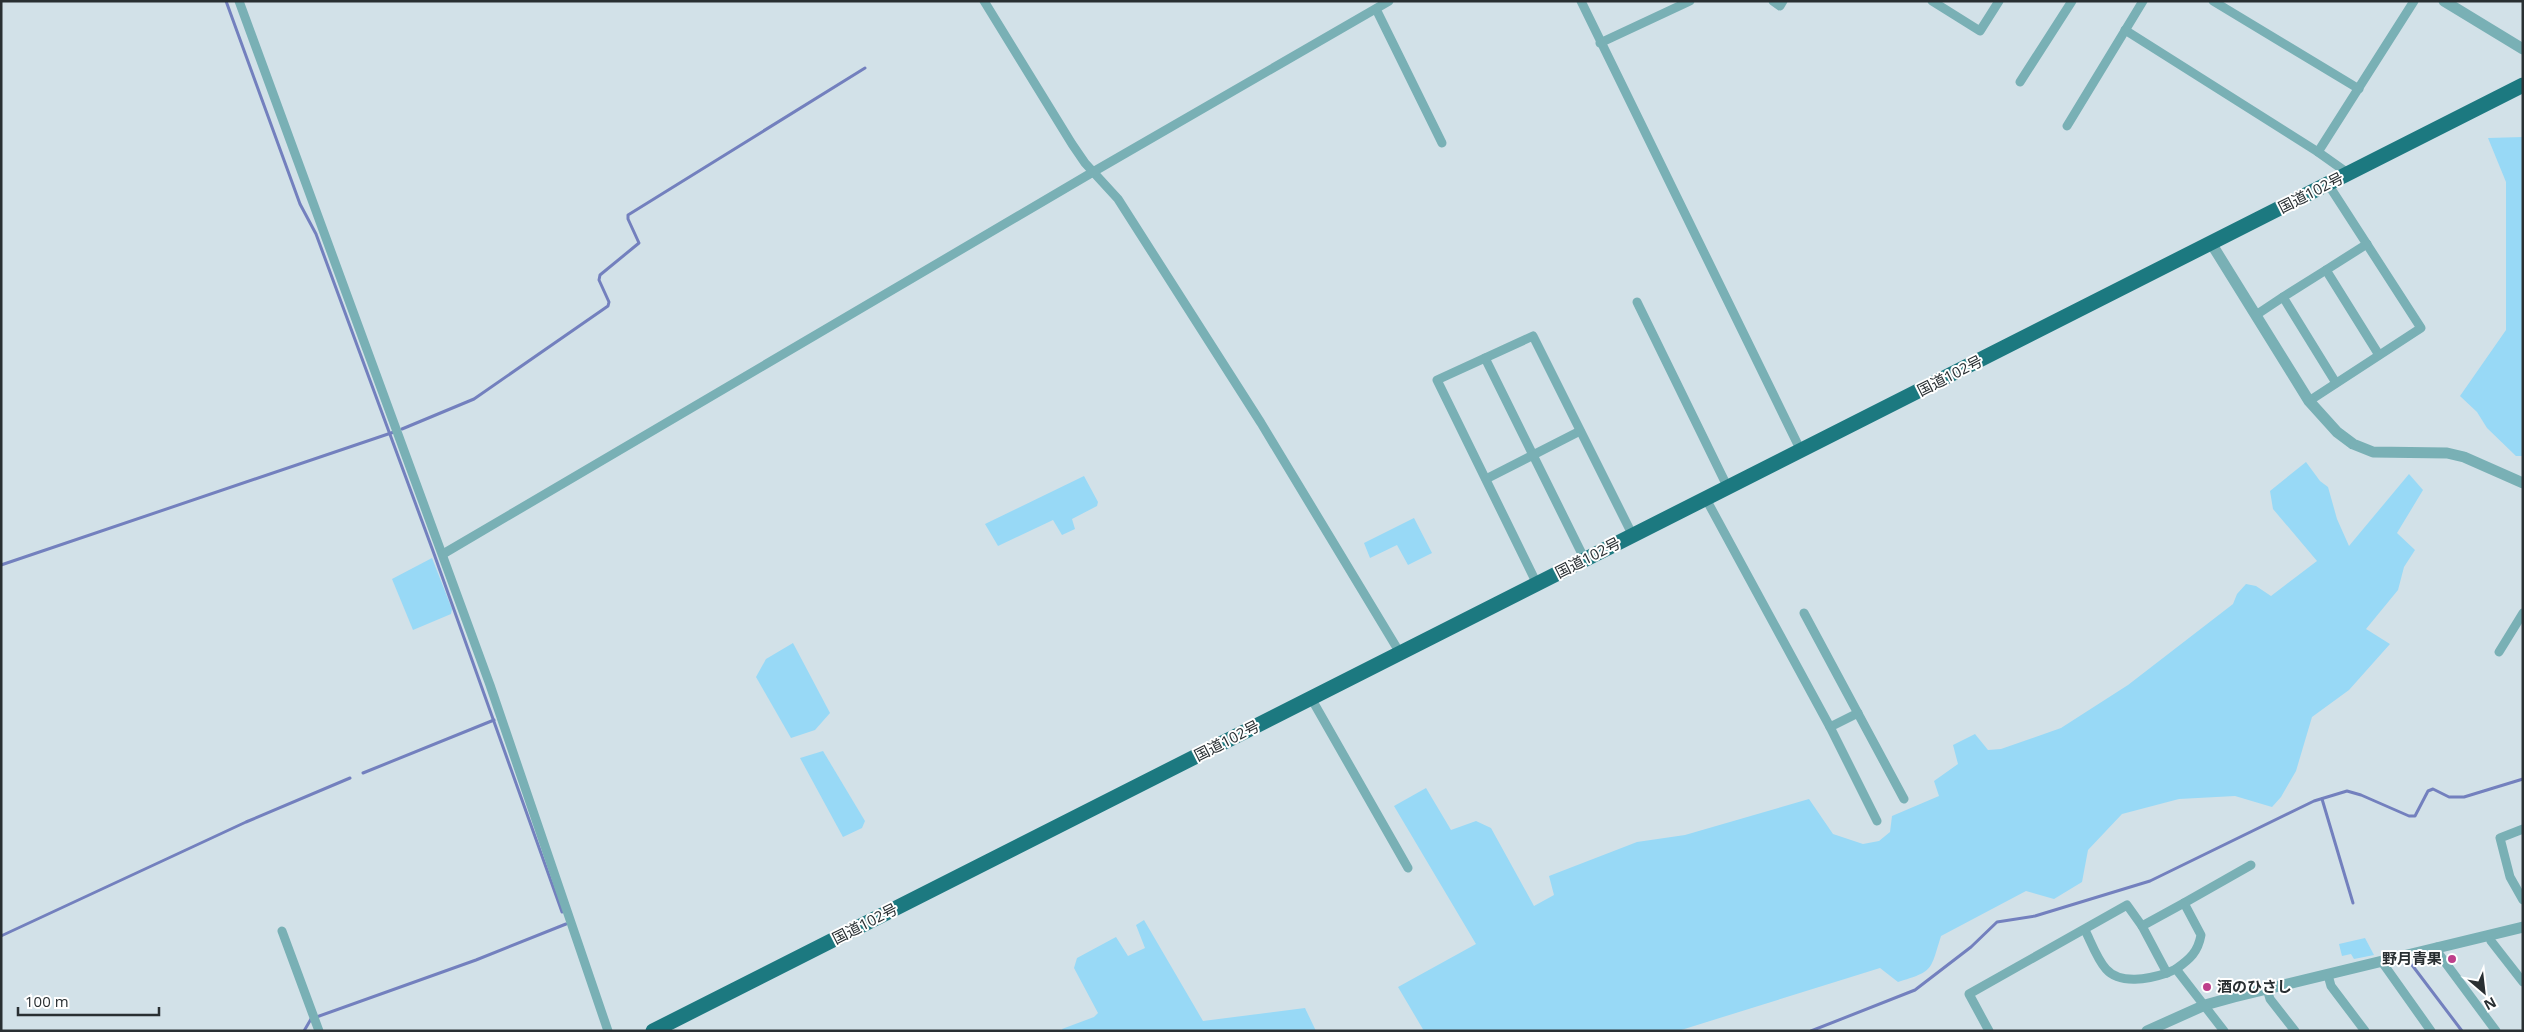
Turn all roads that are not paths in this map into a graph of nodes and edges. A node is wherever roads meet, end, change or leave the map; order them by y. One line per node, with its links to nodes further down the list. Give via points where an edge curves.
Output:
1 (239, 1): 46 (street)
2 (984, 1): 25 (street, via 1072,144)
3 (1388, 1): 15 (street)
4 (1580, 1): 17 (street)
5 (1690, 1): 17 (street)
6 (1773, 1): 7 (street, via 1780,6)
7 (1783, 1)
8 (1932, 1): 9 (street, via 1980,31)
9 (1999, 1)
10 (2072, 1): 19 (street)
11 (2143, 1): 16 (street)
12 (2214, 1): 21 (street)
13 (2414, 1): 21 (street)
14 (2444, 1): 18 (street)
15 (1376, 8): 23 (street); 25 (street)
16 (2125, 30): 22 (street); 24 (street)
17 (1600, 43): 39 (street)
18 (2523, 49)
19 (2020, 82)
20 (2523, 85): 26 (highway, 国道102号)
21 (2359, 89): 24 (street)
22 (2067, 126)
23 (1442, 143)
24 (2318, 152): 26 (street)
25 (1093, 172): 46 (street); 52 (street, via 1118,199 1240,390)
26 (2349, 174): 27 (highway, 国道102号)
27 (2328, 184): 28 (highway, 国道102号); 29 (street)
28 (2211, 243): 33 (street); 39 (highway, 国道102号)
29 (2367, 244): 30 (street); 34 (street, via 2421,328)
30 (2326, 270): 31 (street); 34 (street)
31 (2283, 298): 33 (street); 36 (street)
32 (1637, 302): 43 (street)
33 (2256, 315): 37 (street)
34 (2379, 355): 36 (street)
35 (1485, 358): 38 (street, via 1533,336); 40 (street); 41 (street, via 1437,380)
36 (2336, 383): 37 (street)
37 (2309, 401): 42 (street, via 2337,432 2373,452 2447,454 2471,460)
38 (1580, 431): 40 (street); 45 (street)
39 (1801, 451): 43 (highway, 国道102号)
40 (1533, 455): 41 (street); 47 (street)
41 (1486, 479): 48 (street)
42 (2523, 483)
43 (1728, 488): 44 (highway, 国道102号)
44 (1706, 499): 45 (highway, 国道102号); 55 (street)
45 (1633, 536): 47 (highway, 国道102号)
46 (443, 554): 77 (street, via 571,916)
47 (1585, 560): 48 (highway, 国道102号)
48 (1537, 584): 52 (highway, 国道102号)
49 (1804, 613): 54 (street)
50 (2523, 613): 51 (street)
51 (2499, 652)
52 (1400, 653): 53 (highway, 国道102号)
53 (1311, 698): 60 (street); 78 (highway, 国道102号)
54 (1858, 713): 55 (street); 56 (street)
55 (1830, 727): 57 (street)
56 (1904, 799)
57 (1877, 821)
58 (2523, 829): 61 (street, via 2500,838 2510,877)
59 (2251, 865): 62 (street)
60 (1408, 868)
61 (2523, 900)
62 (2184, 903): 63 (street); 70 (street, via 2201,935 2197,950)
63 (2142, 926): 65 (street, via 2127,904); 71 (street)
64 (2523, 927): 67 (street)
65 (2084, 930): 71 (street, via 2110,973 2136,979); 79 (street, via 1969,994)
66 (282, 931): 76 (street)
67 (2489, 935): 68 (street); 73 (street)
68 (2437, 947): 69 (street); 85 (street)
69 (2382, 962): 72 (street); 84 (street)
70 (2176, 969): 71 (street); 75 (street)
71 (2167, 973)
72 (2328, 976): 74 (street); 83 (street, via 2331,986)
73 (2523, 982)
74 (2267, 989): 75 (street); 82 (street, via 2270,999)
75 (2205, 1006): 80 (street); 81 (street)
76 (319, 1031)
77 (608, 1031)
78 (653, 1031)
79 (1989, 1031)
80 (2147, 1031)
81 (2224, 1031)
82 (2295, 1031)
83 (2366, 1031)
84 (2431, 1031)
85 (2496, 1031)

